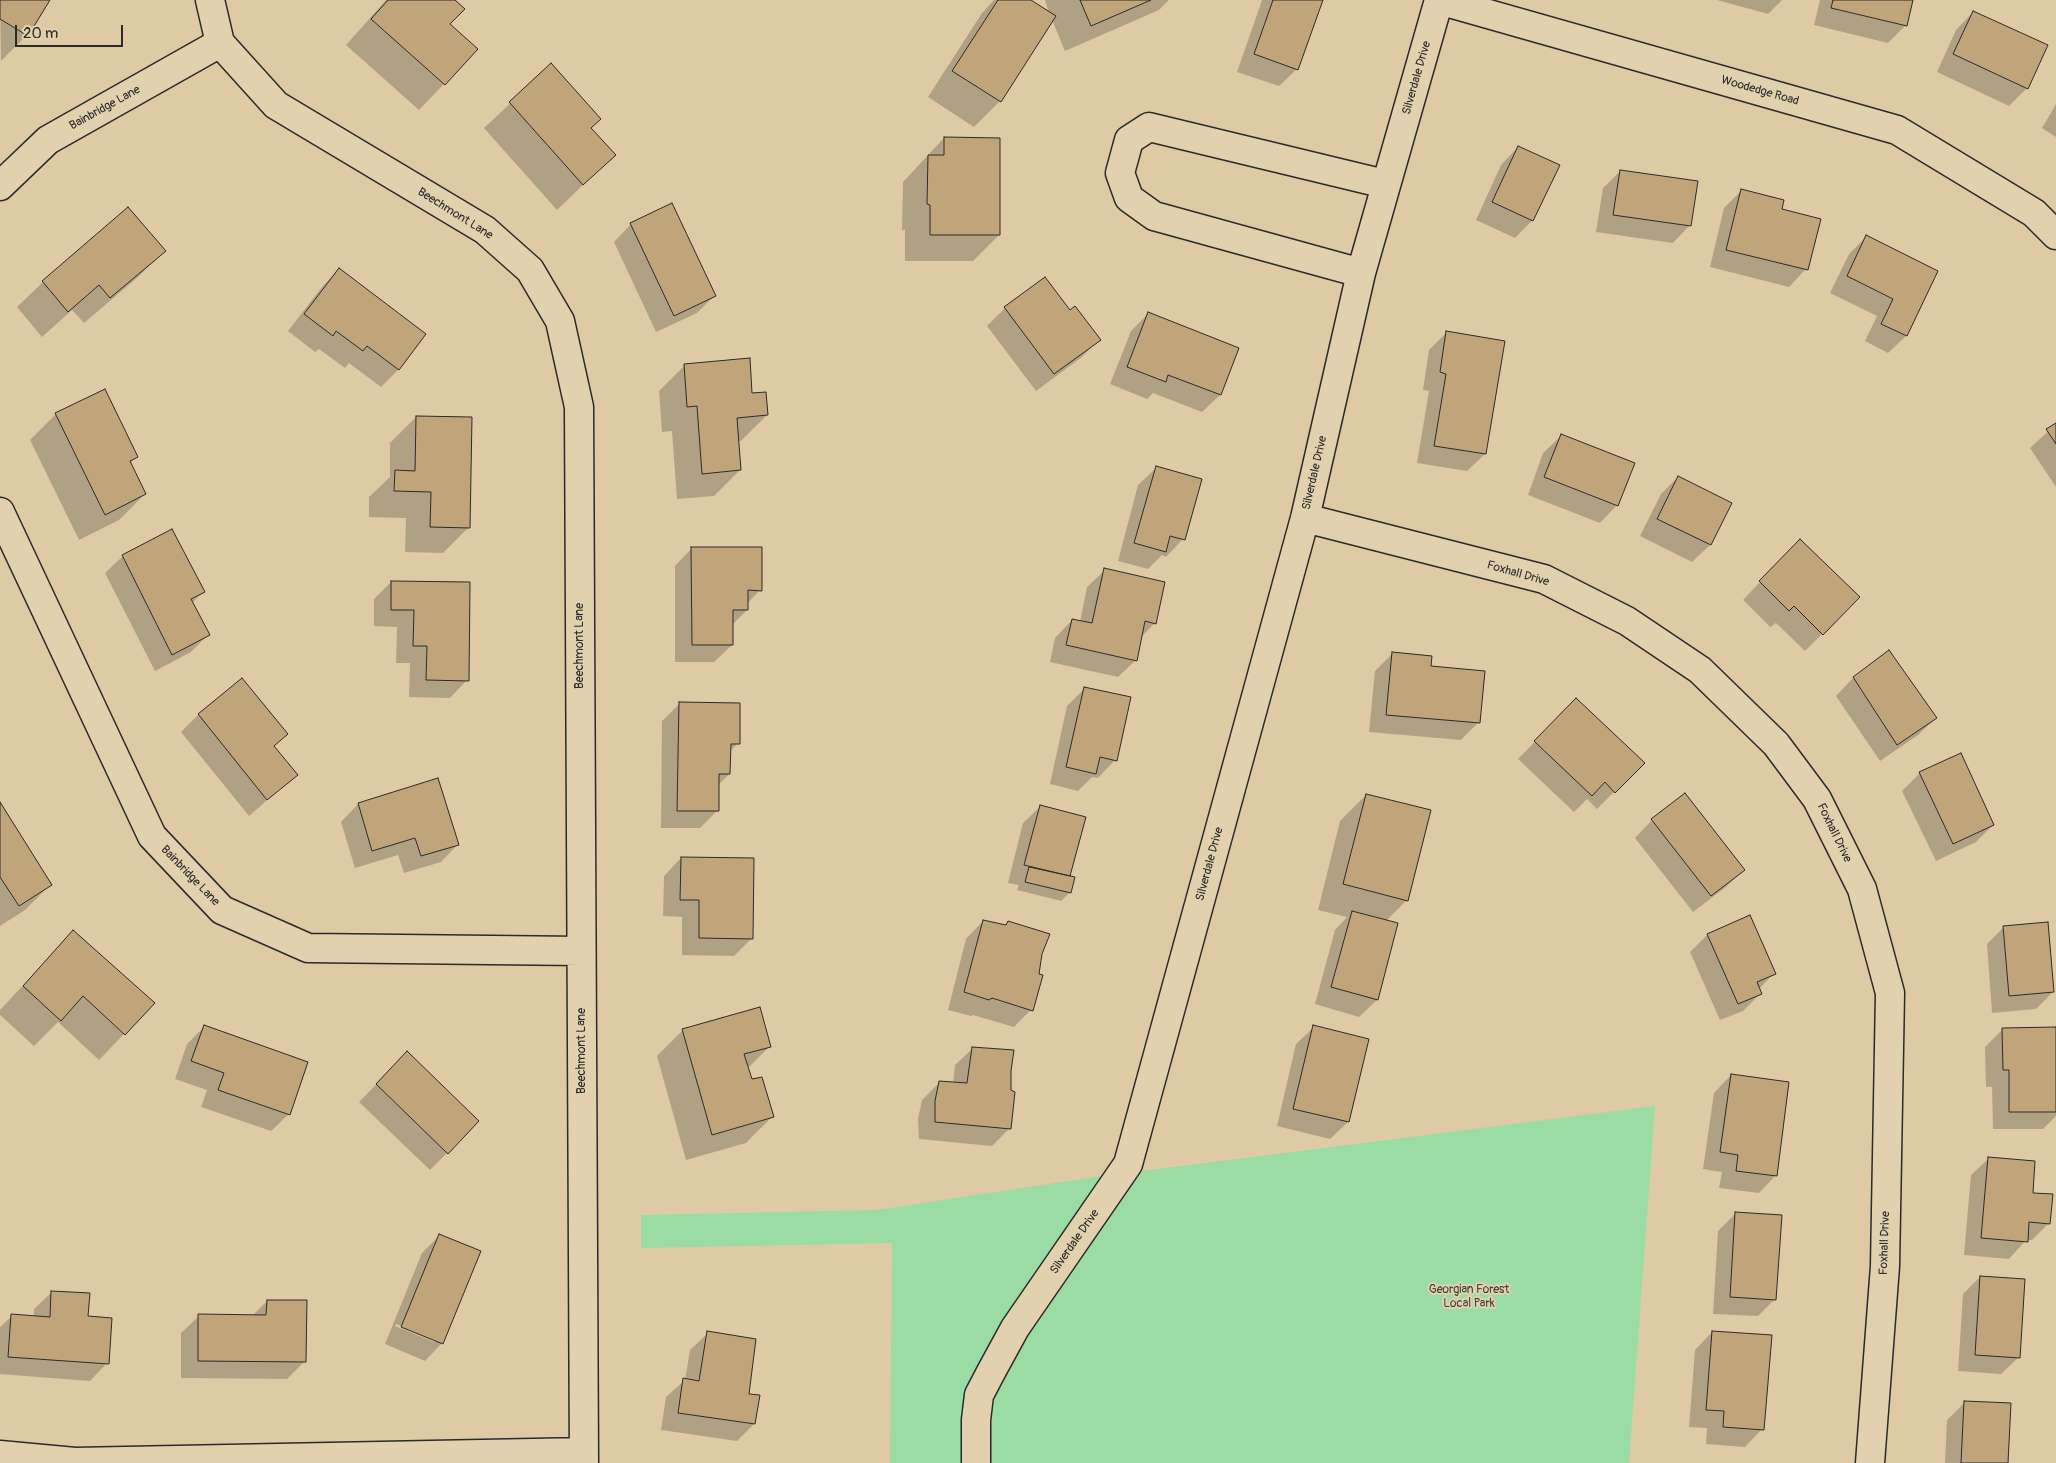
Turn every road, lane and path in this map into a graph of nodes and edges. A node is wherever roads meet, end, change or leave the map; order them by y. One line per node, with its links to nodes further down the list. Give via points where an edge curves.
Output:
1 (210, 0): 3 (street, Beechmont Lane)
2 (1440, 0): 4 (street, Silverdale Drive); 6 (street, Woodedge Road, via 1897,130 2034,213)
3 (220, 43): 5 (street, Bainbridge Lane, via 48,140); 10 (street, Beechmont Lane, via 276,105 485,230 530,270 560,321 579,407)
4 (1385, 184): 7 (street, Silverdale Drive); 7 (street, via 1149,126 1129,140 1120,173 1129,198 1154,216)
5 (0, 186)
6 (2056, 235)
7 (1361, 273): 9 (street, Silverdale Drive)
8 (0, 512): 10 (street, Bainbridge Lane, via 152,836 222,910 308,948)
9 (1305, 518): 13 (street, Silverdale Drive, via 1128,1164 1015,1328 979,1395); 14 (street, Foxhall Drive, via 1544,580 1627,622 1700,670 1776,744 1817,799 1862,889 1890,993 1885,1266)
10 (581, 950): 12 (street, Beechmont Lane)
11 (0, 1455): 12 (street, via 75,1462)
12 (584, 1457)
13 (976, 1463)
14 (1870, 1463)

